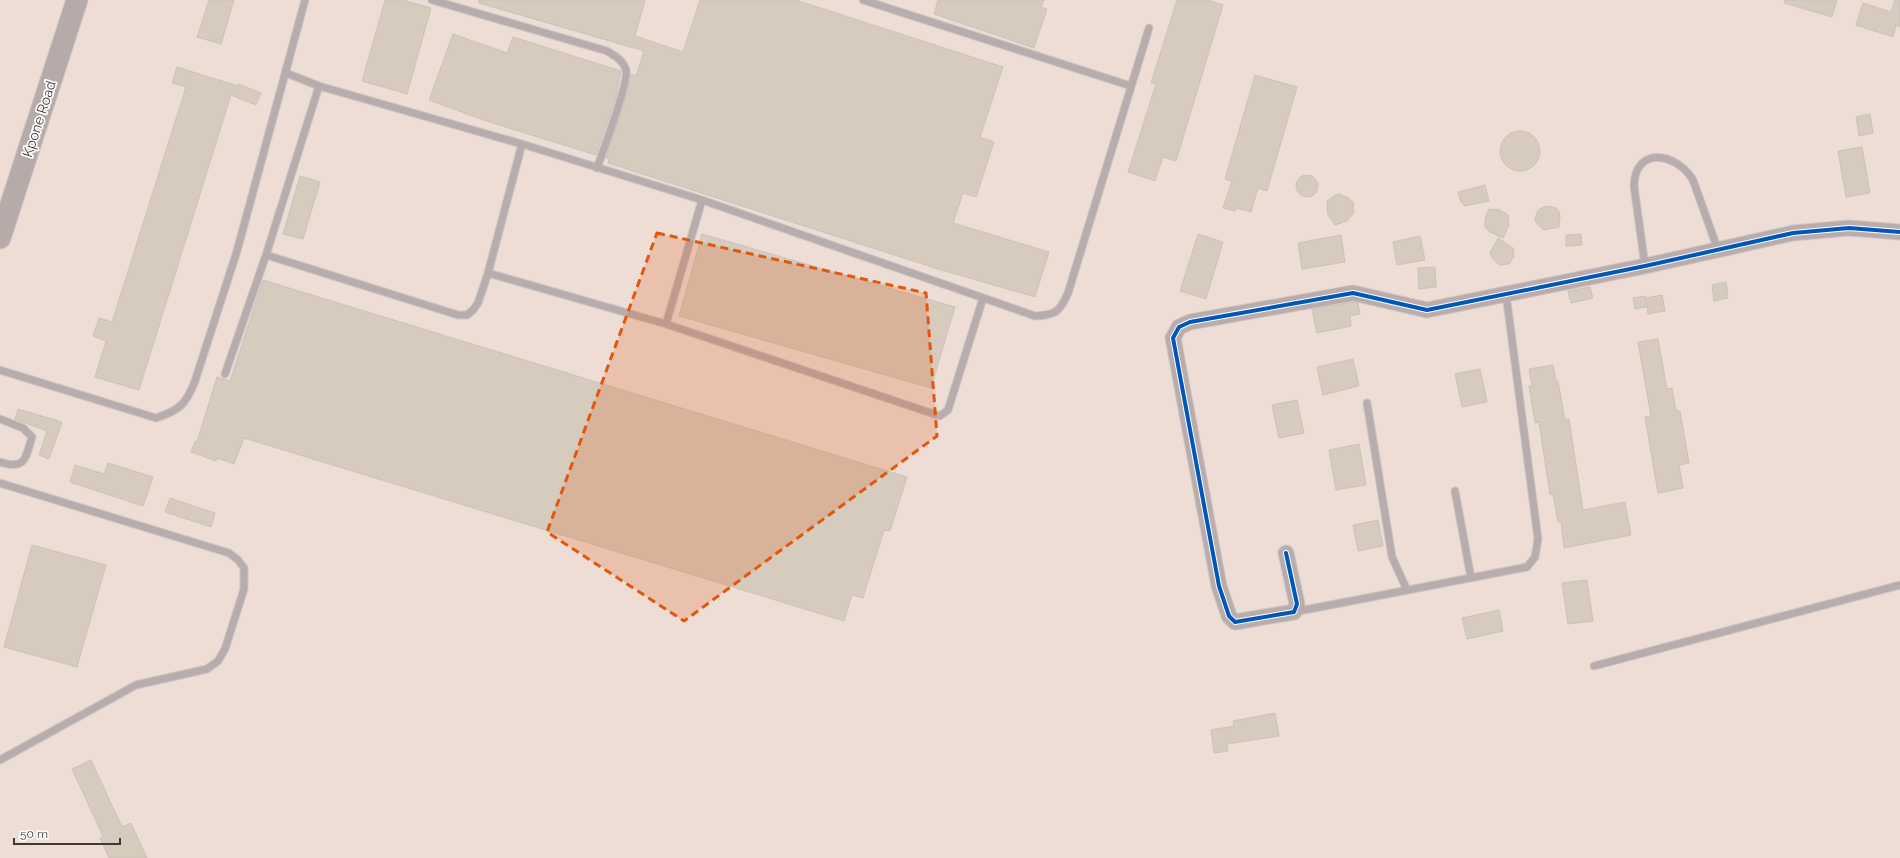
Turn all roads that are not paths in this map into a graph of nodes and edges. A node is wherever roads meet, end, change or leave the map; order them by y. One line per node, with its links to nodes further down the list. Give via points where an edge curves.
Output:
1 (77, 0): 13 (main road, Kpone Road)
2 (306, 0): 6 (lane)
3 (432, 0): 10 (lane, via 606,52 620,59 626,71 624,86)
4 (863, 0): 8 (lane)
5 (1149, 28): 8 (lane)
6 (286, 73): 7 (lane); 21 (lane, via 237,251 193,386 180,408 156,418)
7 (319, 86): 9 (lane); 15 (lane)
8 (1131, 86): 19 (lane, via 1062,307 1050,315 1035,316)
9 (522, 144): 10 (lane); 17 (lane)
10 (597, 168): 11 (lane)
11 (702, 200): 19 (lane); 20 (lane)
12 (1900, 232): 14 (street, via 1849,228 1793,233)
13 (0, 238)
14 (1718, 250): 16 (street); 16 (lane, via 1688,172 1668,159 1653,158 1641,163 1634,176)
15 (266, 255): 17 (lane, via 458,315 467,315 478,303); 22 (lane)
16 (1645, 266): 18 (street)
17 (488, 273): 20 (lane)
18 (1506, 294): 29 (lane, via 1538,539 1535,557 1526,567); 32 (street, via 1427,310 1353,293 1190,322 1179,327 1173,338 1219,586 1229,616 1235,622)
19 (983, 298): 20 (lane, via 948,410 940,416)
20 (666, 324)
21 (0, 370)
22 (225, 374)
23 (1367, 403): 31 (lane, via 1392,557)
24 (0, 419): 25 (lane, via 23,428 32,437 25,460 20,464 13,466)
25 (0, 462)
26 (0, 483): 34 (lane, via 229,554 244,568 245,577 244,589 225,649 218,661 207,669 136,685)
27 (1455, 491): 29 (lane)
28 (1286, 553): 32 (street, via 1297,604)
29 (1471, 578): 31 (lane)
30 (1900, 585): 33 (lane)
31 (1407, 590): 32 (lane)
32 (1294, 612)
33 (1594, 666)
34 (0, 760)

